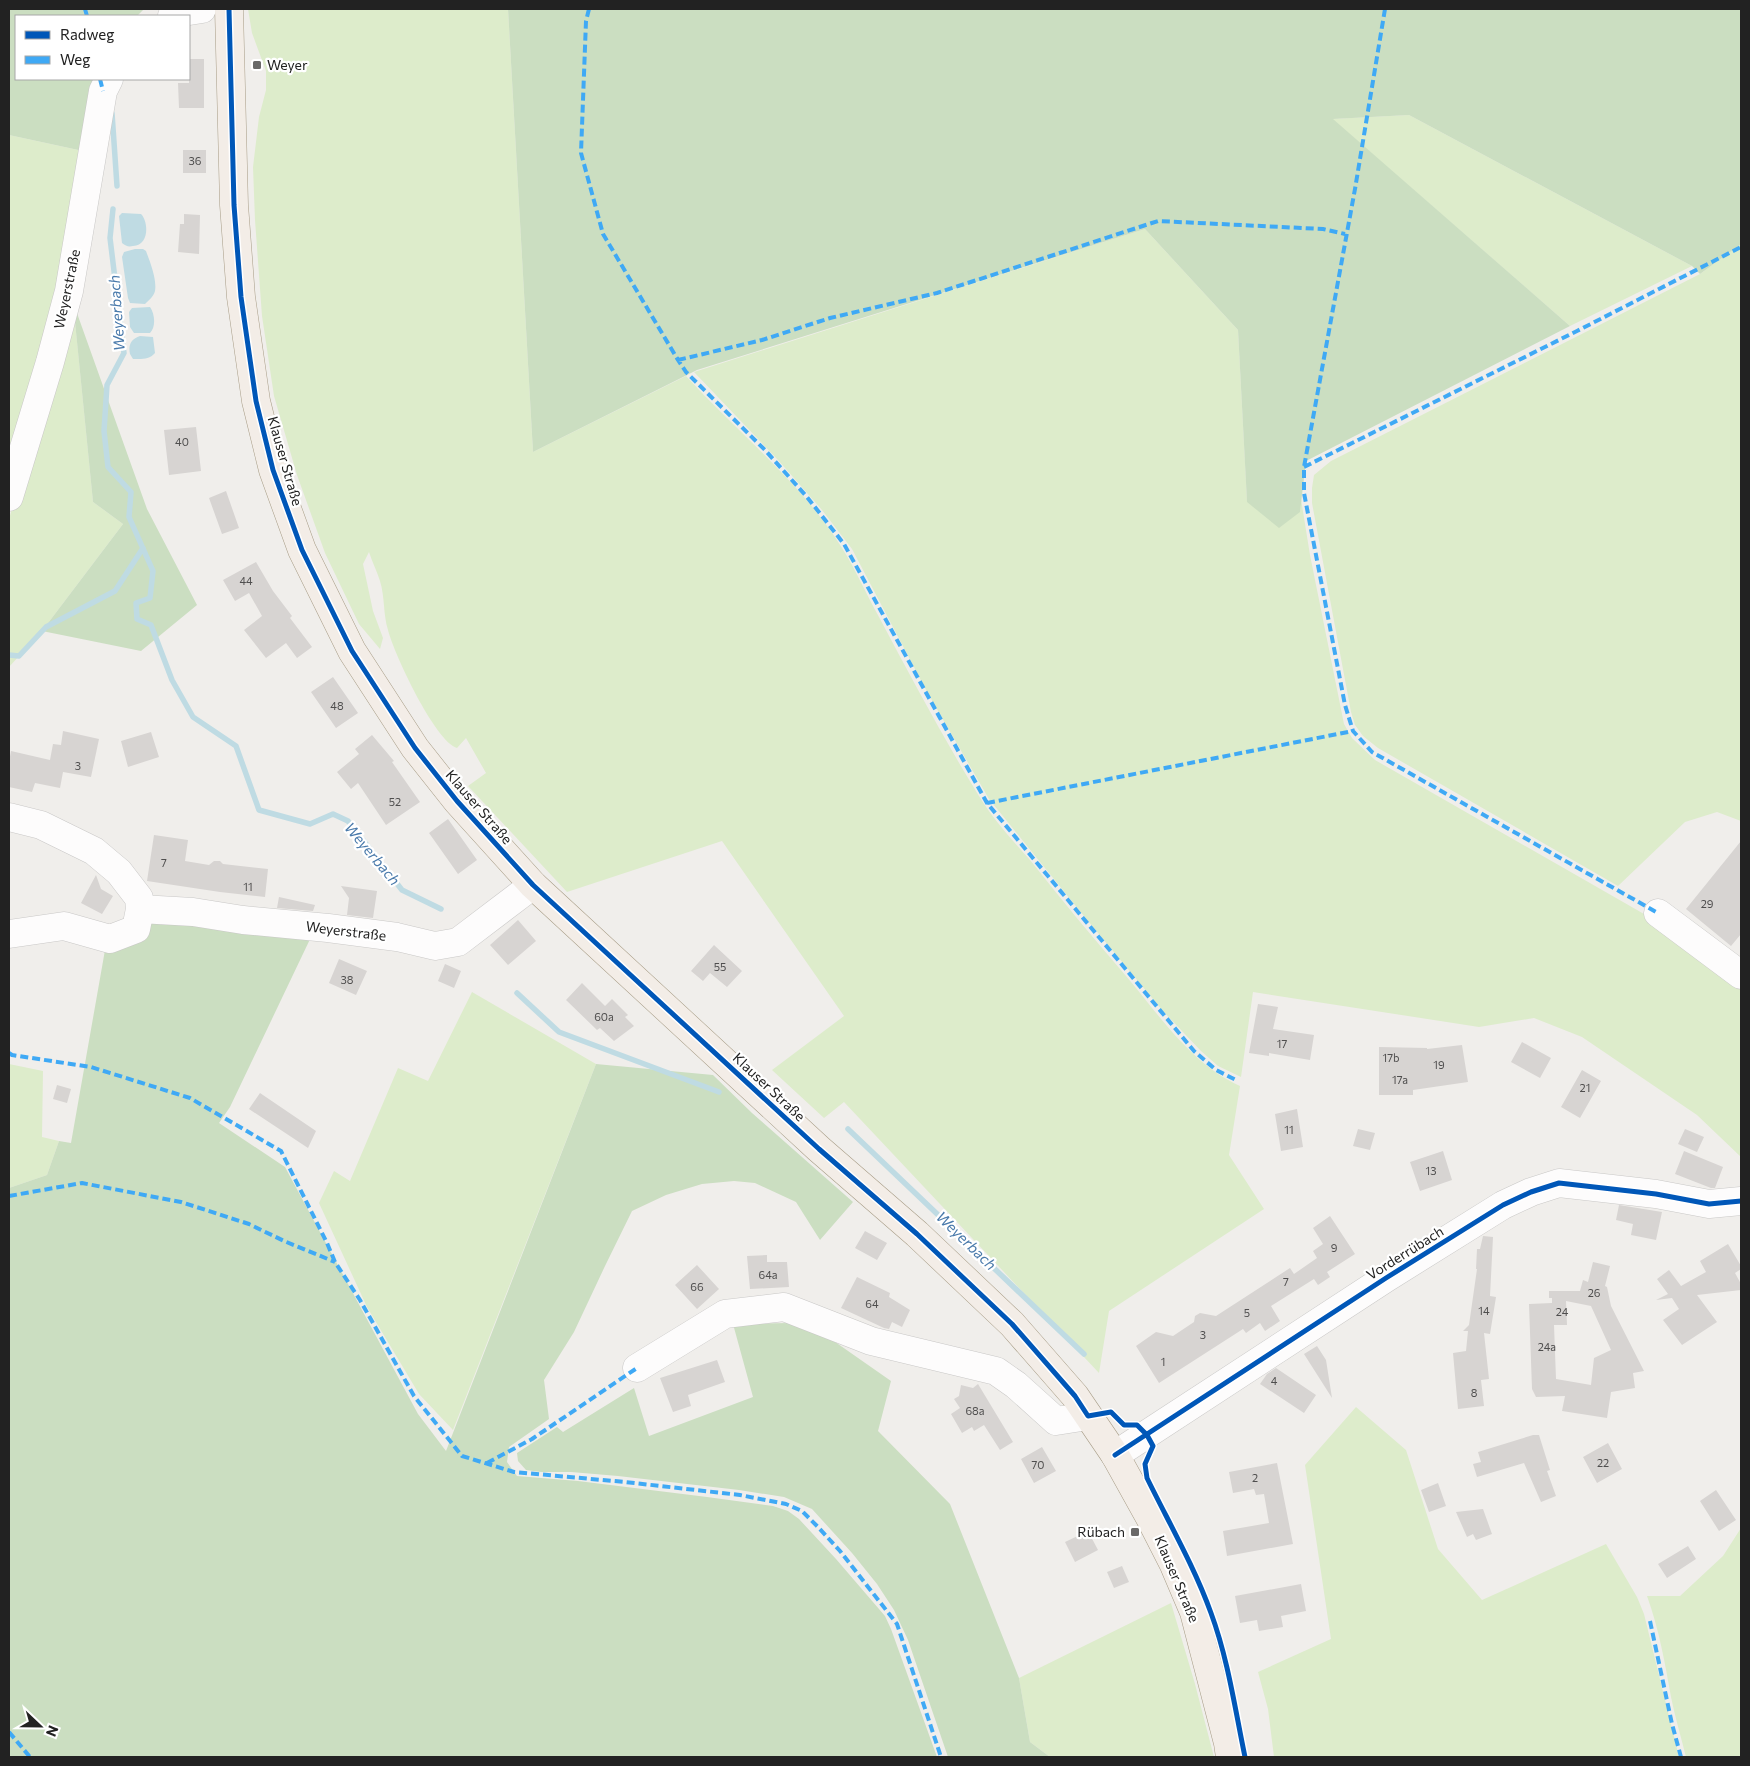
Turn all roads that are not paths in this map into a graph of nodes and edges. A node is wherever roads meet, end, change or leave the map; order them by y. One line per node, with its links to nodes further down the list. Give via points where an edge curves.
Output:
1 (202, 9): 3 (street)
2 (229, 9): 7 (main road, Klauser Straße, via 234,205 241,297 256,401 273,470 302,550 352,651 415,748 457,802)
3 (175, 15)
4 (108, 80): 5 (street, Weyerstraße, via 103,91 69,290)
5 (9, 497)
6 (9, 817): 8 (street, via 41,825 94,851 119,872 139,898)
7 (533, 885): 8 (street, Weyerstraße, via 458,942 435,946 397,937 328,928); 14 (main road, Klauser Straße, via 1005,1317 1075,1396)
8 (140, 909): 10 (street, via 136,929 110,939 64,926)
9 (1658, 913): 11 (street)
10 (9, 934)
11 (1741, 975)
12 (1741, 1201): 15 (street, Vorderrübach, via 1709,1204 1656,1194 1559,1183 1531,1192 1503,1205 1386,1278)
13 (637, 1368): 14 (street, via 725,1314 784,1307 872,1341 996,1372 1056,1420)
14 (1088, 1416): 15 (main road, Klauser Straße)
15 (1115, 1455): 16 (main road, Klauser Straße, via 1174,1565 1194,1612)
16 (1230, 1757)

